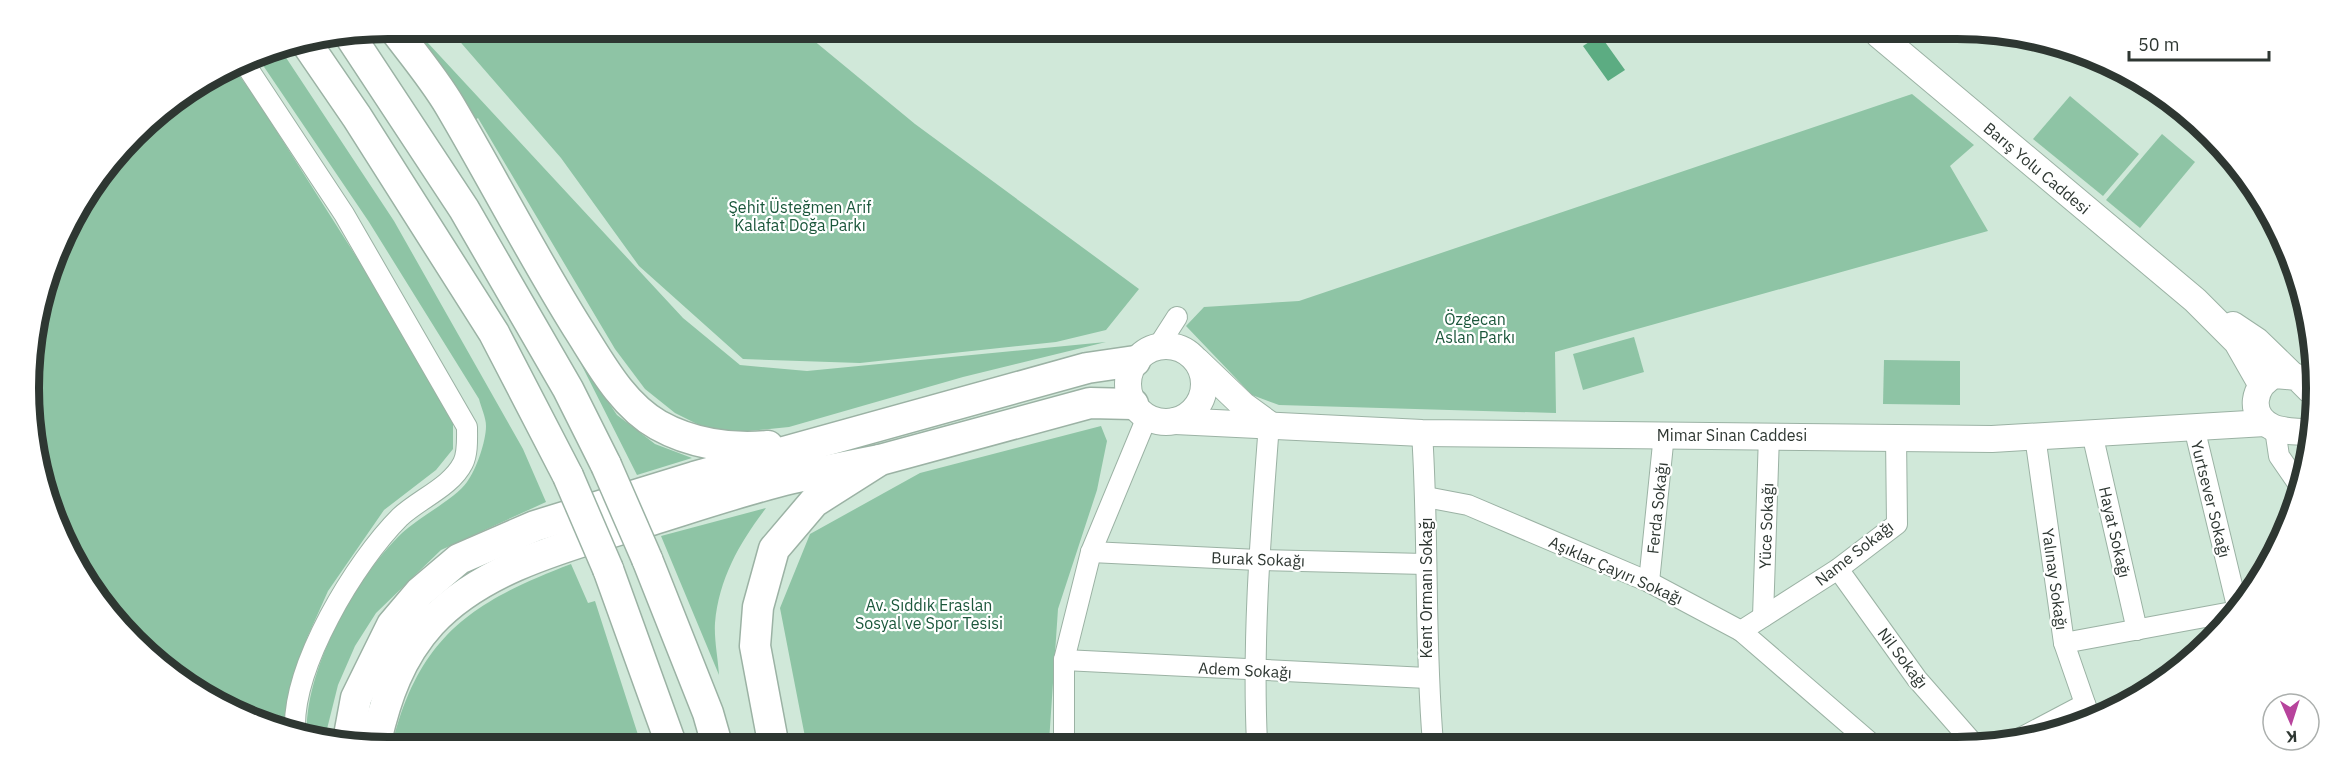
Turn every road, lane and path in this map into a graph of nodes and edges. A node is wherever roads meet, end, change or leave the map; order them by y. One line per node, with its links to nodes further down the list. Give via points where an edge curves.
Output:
1 (402, 39): 14 (highway, via 449,104 553,289 609,377 657,424 694,440 740,449 798,443)
2 (1884, 39): 6 (main road, Barış Yolu Caddesi)
3 (353, 41): 49 (highway, bridge, via 476,229 568,389 647,559)
4 (310, 48): 36 (highway, bridge, via 494,333 568,476 609,569)
5 (248, 69): 44 (street, via 344,214 467,427 463,463 450,479 401,516 368,554 336,608 313,650 294,713)
6 (2195, 300): 10 (main road, via 2237,342); 11 (main road, via 2257,341)
7 (1177, 317): 8 (street)
8 (1147, 353): 9 (main road, via 1184,350); 13 (main road, via 1127,383); 14 (highway)
9 (1194, 358): 15 (main road, via 1204,378 1201,400 1186,416); 16 (main road)
10 (2259, 389): 11 (main road, via 2275,375); 17 (main road, via 2240,407); 18 (main road, via 2256,410)
11 (2306, 391)
12 (2306, 393): 18 (main road, via 2302,423)
13 (1140, 410): 15 (main road, via 1166,422); 25 (highway, via 1090,403); 28 (street)
14 (908, 418): 45 (highway, via 535,526 459,559 420,592 392,625 356,698)
15 (1175, 421): 16 (main road, Mimar Sinan Caddesi)
16 (1269, 424): 19 (main road, Mimar Sinan Caddesi); 29 (street)
17 (2194, 427): 18 (main road, Mimar Sinan Caddesi); 20 (main road, Mimar Sinan Caddesi); 33 (street, Yurtsever Sokağı)
18 (2284, 428): 26 (street, via 2279,456)
19 (1422, 433): 21 (main road, Mimar Sinan Caddesi); 27 (street, Kent Ormanı Sokağı)
20 (2092, 433): 24 (main road, Mimar Sinan Caddesi); 37 (street, Hayat Sokağı)
21 (1664, 434): 22 (main road, Mimar Sinan Caddesi); 32 (street, Ferda Sokağı)
22 (1769, 435): 23 (main road, Mimar Sinan Caddesi); 35 (street, Yüce Sokağı)
23 (1896, 436): 24 (main road, Mimar Sinan Caddesi); 31 (street, Name Sokağı, via 1897,524)
24 (2036, 436): 39 (street, Yalınay Sokağı)
25 (880, 460): 46 (highway, via 777,482 559,549 505,572 462,596 431,623 401,662); 50 (highway, via 814,502 774,549 758,608 755,646)
26 (2294, 478)
27 (1426, 497): 30 (street, Kent Ormanı Sokağı); 32 (street, Aşıklar Çayırı Sokağı, via 1468,505)
28 (1091, 552): 29 (street, Burak Sokağı); 40 (street)
29 (1258, 560): 30 (street, Burak Sokağı); 41 (street)
30 (1425, 564): 42 (street, Kent Ormanı Sokağı)
31 (1838, 568): 35 (street, Name Sokağı); 55 (street, Nil Sokağı, via 1917,679)
32 (1649, 582): 38 (street, Aşıklar Çayırı Sokağı)
33 (2235, 598)
34 (2222, 614): 37 (street)
35 (1763, 617): 38 (street, Name Sokağı)
36 (627, 622): 47 (highway); 48 (highway)
37 (2137, 630): 39 (street)
38 (1741, 631): 54 (street, Aşıklar Çayırı Sokağı)
39 (2064, 643): 43 (street, Yalınay Sokağı)
40 (1064, 660): 41 (street, Adem Sokağı); 51 (street)
41 (1253, 670): 42 (street, Adem Sokağı); 52 (street)
42 (1427, 678): 53 (street, Kent Ormanı Sokağı)
43 (2088, 711)
44 (295, 724)
45 (349, 735)
46 (377, 737)
47 (652, 737)
48 (669, 737)
49 (715, 737)
50 (772, 737)
51 (1064, 737)
52 (1257, 737)
53 (1432, 737)
54 (1864, 737)
55 (1967, 737)

